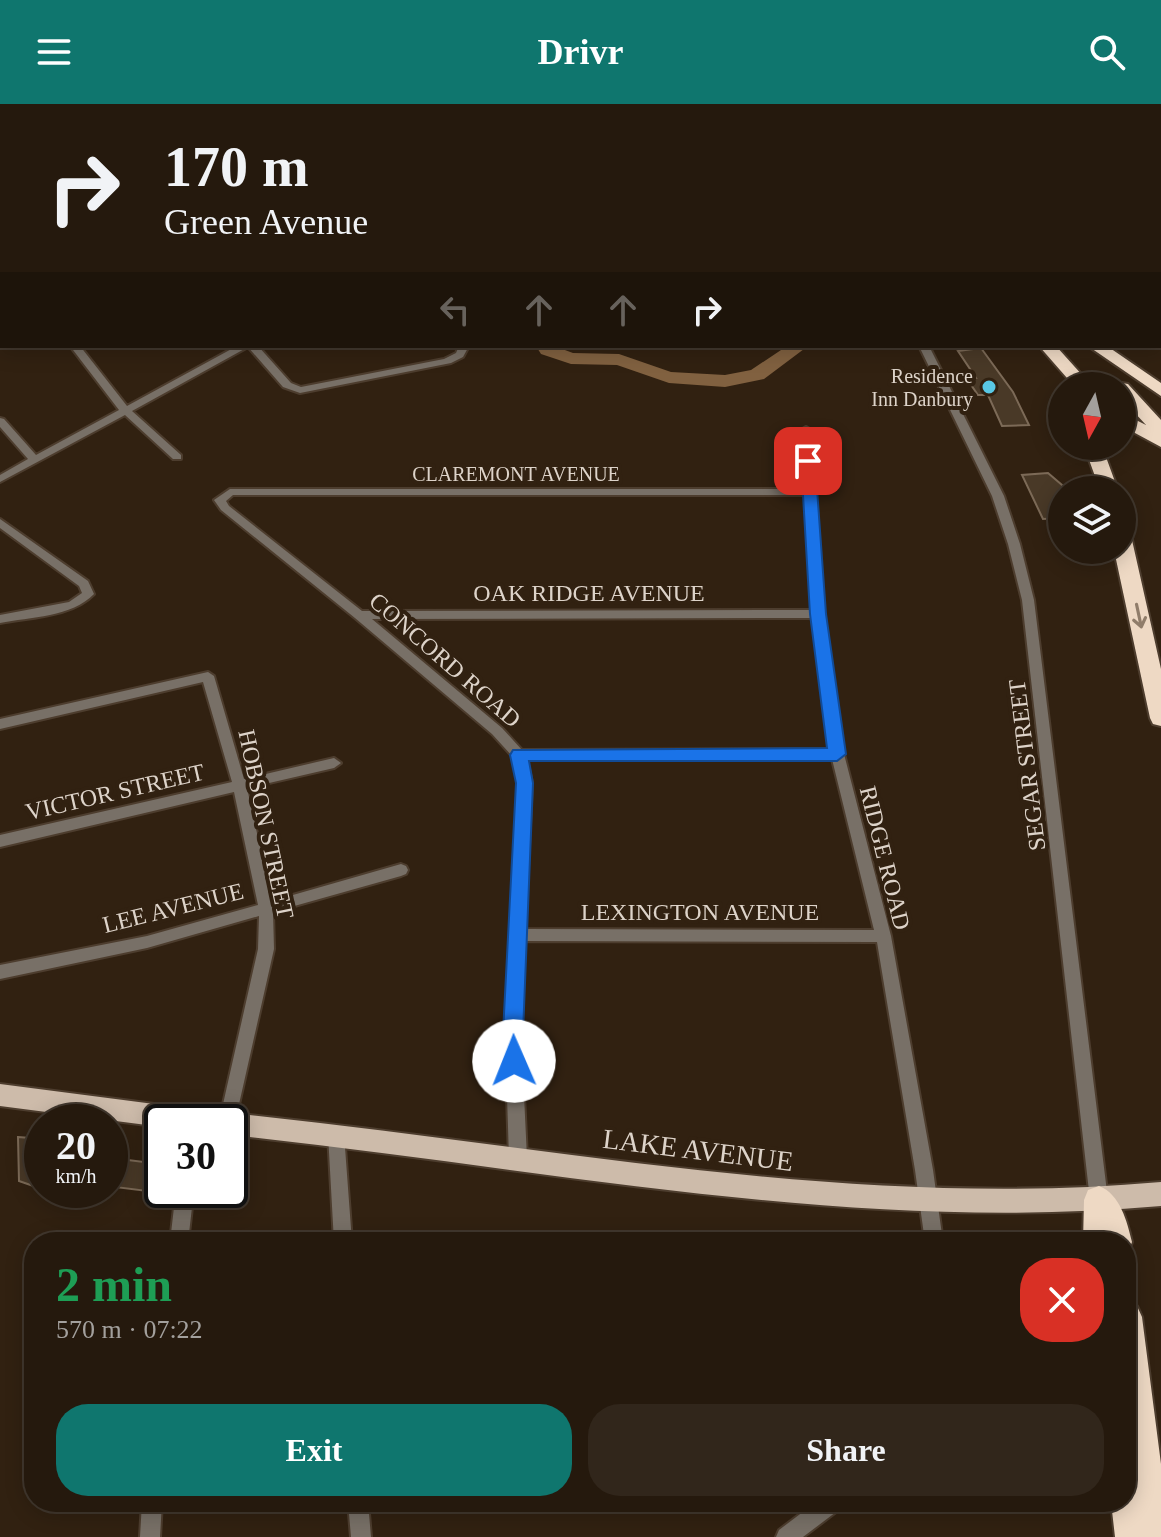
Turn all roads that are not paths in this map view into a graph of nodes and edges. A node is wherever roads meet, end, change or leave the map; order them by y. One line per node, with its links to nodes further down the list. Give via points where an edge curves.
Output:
1 (77, 348): 15 (street)
2 (240, 348): 15 (street)
3 (255, 348): 4 (street, via 287,385 300,390 447,361)
4 (463, 348)
5 (925, 348): 51 (street, SEGAR STREET, via 998,496 1028,600)
6 (1039, 348): 10 (highway)
7 (1049, 348): 11 (highway)
8 (1085, 348): 12 (highway)
9 (1099, 348): 13 (highway)
10 (1055, 372)
11 (1070, 372)
12 (1107, 372)
13 (1161, 391)
14 (1136, 404): 19 (highway)
15 (124, 409): 21 (street); 22 (street)
16 (0, 421): 22 (street)
17 (1136, 427): 20 (highway)
18 (806, 430): 24 (street, RIDGE ROAD)
19 (1161, 431)
20 (1161, 443)
21 (177, 457)
22 (34, 459): 23 (street)
23 (0, 479)
24 (810, 492): 25 (street, CLAREMONT AVENUE); 28 (street, RIDGE ROAD)
25 (223, 495): 29 (street, CONCORD ROAD, via 225,508)
26 (0, 523): 30 (street, via 84,584 88,594 73,605)
27 (1127, 564): 31 (highway, one-way to 31)
28 (818, 614): 29 (street, OAK RIDGE AVENUE); 33 (street, RIDGE ROAD)
29 (359, 615): 34 (street, CONCORD ROAD)
30 (0, 619)
31 (1161, 718)
32 (0, 724): 36 (street, HOBSON STREET, via 208,676)
33 (837, 754): 34 (street); 41 (street, RIDGE ROAD)
34 (519, 755): 40 (street, CONCORD ROAD, via 525,783)
35 (334, 763): 36 (street, VICTOR STREET)
36 (240, 787): 37 (street, VICTOR STREET); 39 (street, HOBSON STREET)
37 (0, 841)
38 (401, 870): 39 (street, LEE AVENUE)
39 (266, 909): 42 (street, LEE AVENUE, via 147,942); 44 (street, HOBSON STREET, via 266,949)
40 (518, 935): 41 (street, LEXINGTON AVENUE); 48 (street, CONCORD ROAD, via 513,1033)
41 (883, 936): 50 (street, RIDGE ROAD)
42 (0, 972)
43 (0, 1095): 45 (main road)
44 (233, 1104)
45 (144, 1115)
46 (248, 1125): 47 (main road, LAKE AVENUE)
47 (336, 1134): 48 (main road, LAKE AVENUE); 54 (street)
48 (518, 1158): 50 (main road, LAKE AVENUE, via 744,1187)
49 (1161, 1194): 51 (main road, LAKE AVENUE)
50 (929, 1200): 51 (main road, LAKE AVENUE); 55 (street, RIDGE ROAD)
51 (1099, 1200): 56 (highway); 57 (highway)
52 (183, 1208): 53 (street)
53 (180, 1232)
54 (342, 1232)
55 (933, 1232)
56 (1098, 1232)
57 (1114, 1232)
58 (1136, 1398): 67 (highway)
59 (151, 1512): 63 (street)
60 (359, 1512): 64 (street)
61 (820, 1512): 65 (street)
62 (1129, 1512): 66 (highway)
63 (150, 1537)
64 (361, 1537)
65 (786, 1537)
66 (1132, 1537)
67 (1153, 1537)

